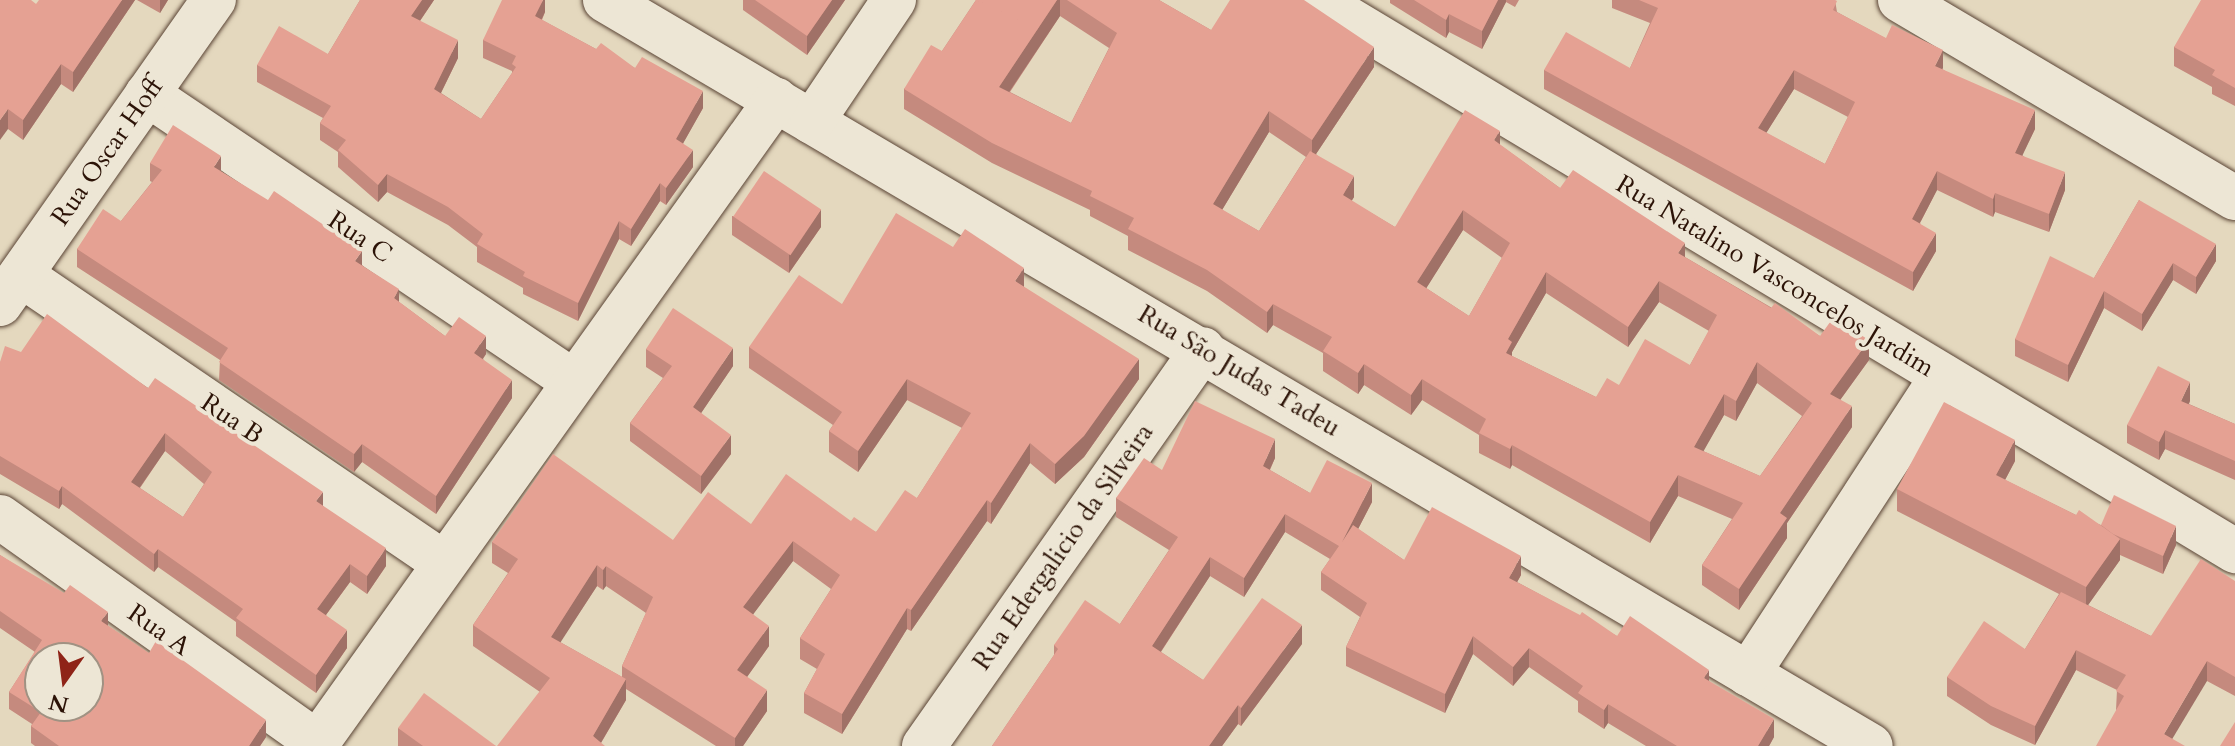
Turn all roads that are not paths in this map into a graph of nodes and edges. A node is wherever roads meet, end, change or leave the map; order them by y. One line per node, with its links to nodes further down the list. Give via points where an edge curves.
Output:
1 (214, 0): 6 (street, Rua Oscar Hoff)
2 (605, 0): 7 (street, Rua São Judas Tadeu)
3 (894, 0): 7 (street)
4 (1317, 0): 11 (street, Rua Natalino Vasconcelos Jardim)
5 (1900, 0): 8 (street)
6 (147, 94): 9 (street, Rua Oscar Hoff); 12 (street, Rua C)
7 (794, 111): 10 (street, Rua São Judas Tadeu); 12 (street)
8 (2235, 198)
9 (11, 289): 15 (street, Rua B)
10 (1203, 349): 16 (street, Rua São Judas Tadeu); 18 (street, Rua Edergalicio da Silveira)
11 (1942, 376): 14 (street, Rua Natalino Vasconcelos Jardim); 16 (street)
12 (573, 381): 15 (street)
13 (0, 517): 17 (street, Rua A)
14 (2235, 551)
15 (444, 563): 17 (street)
16 (1748, 674): 19 (street, Rua São Judas Tadeu)
17 (316, 744)
18 (924, 746)
19 (1871, 746)

